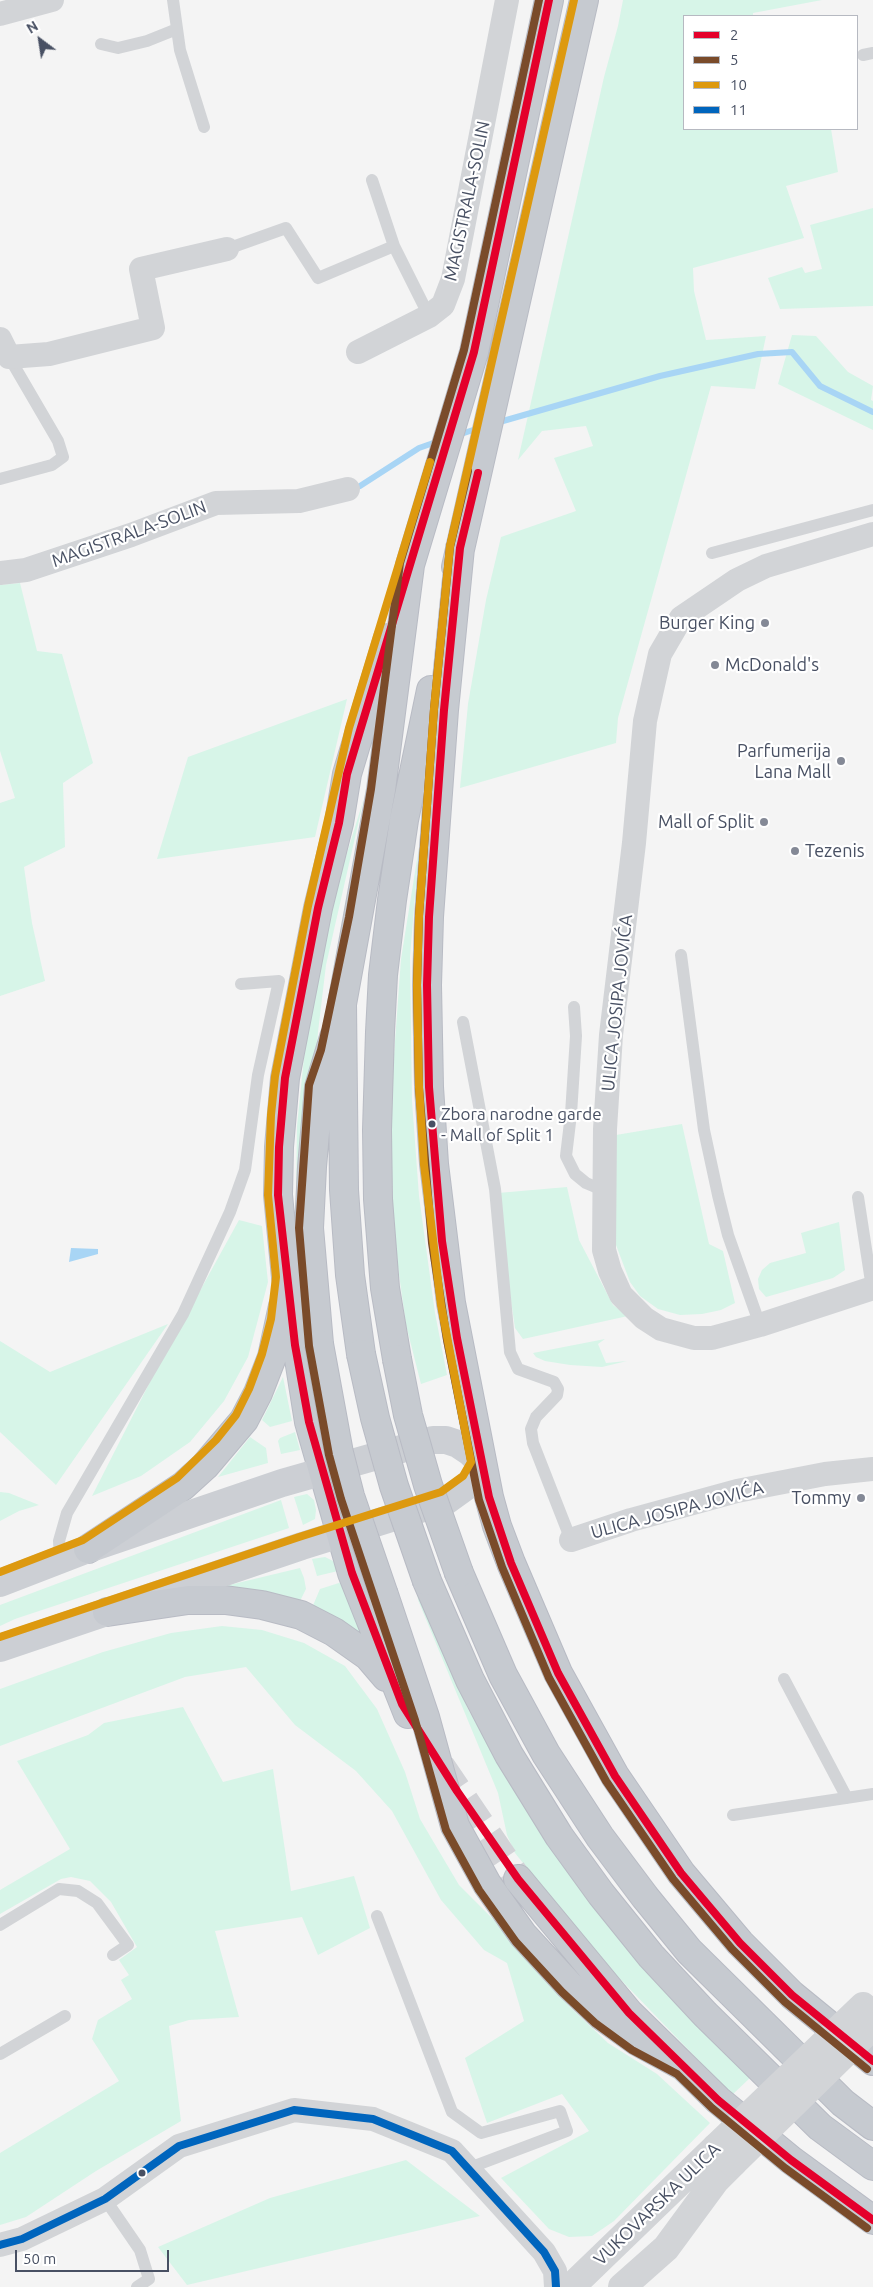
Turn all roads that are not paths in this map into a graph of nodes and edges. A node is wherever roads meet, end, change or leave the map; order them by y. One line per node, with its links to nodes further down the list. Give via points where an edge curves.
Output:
1 (52, 0): 6 (street)
2 (173, 0): 7 (lane)
3 (507, 0): 13 (street, MAGISTRALA-SOLIN, via 453,280 442,305)
4 (549, 0): 22 (highway, via 474,352)
5 (584, 0): 20 (highway)
6 (0, 14)
7 (177, 30): 8 (lane, via 118,48); 9 (lane, via 180,50)
8 (101, 44)
9 (204, 126)
10 (372, 180): 11 (lane)
11 (394, 246): 12 (lane, via 318,278 286,228); 13 (lane)
12 (227, 249): 14 (street, via 141,269 154,328 49,354)
13 (429, 316): 15 (street, MAGISTRALA-SOLIN)
14 (5, 348): 16 (lane, via 58,441 63,457 52,465)
15 (358, 352)
16 (0, 479)
17 (348, 489): 23 (street, MAGISTRALA-SOLIN, via 300,501 216,503 26,570)
18 (873, 510): 21 (lane)
19 (873, 534): 29 (street, ULICA JOSIPA JOVIĆA, via 766,566 738,588 681,618 660,654 645,721 634,843 610,1035)
20 (460, 548): 34 (highway, via 429,917 429,1078 442,1241); 57 (highway, bridge, via 404,820 383,975 377,1130 378,1199 385,1288 408,1415 459,1573 504,1676 546,1754 600,1838 689,1951 843,2103)
21 (712, 553)
22 (410, 565): 26 (highway, via 380,790); 31 (highway, via 348,774 285,1078 278,1195)
23 (0, 573)
24 (681, 954): 33 (lane, via 704,1130 728,1234)
25 (241, 984): 40 (lane, via 279,981 258,1075 245,1170 230,1212 183,1314 67,1513 59,1541)
26 (342, 1004): 56 (highway, bridge, via 319,1087 312,1167 309,1228 319,1344 348,1487 425,1717 456,1826 487,1884 523,1935 569,1985 602,2016 637,2041); 59 (highway, bridge, via 344,1190 350,1276 361,1354 392,1477 427,1581 470,1680 509,1755 559,1836 651,1956 820,2127)
27 (574, 1007): 29 (lane, via 576,1036 566,1156 575,1174 586,1184)
28 (463, 1022): 38 (lane, via 495,1189 510,1352 518,1369 554,1382 558,1389 557,1395 536,1416 531,1429)
29 (605, 1191): 33 (street, ULICA JOSIPA JOVIĆA, via 604,1250 610,1271 621,1295 644,1318 661,1329 694,1338 712,1338)
30 (858, 1197): 32 (lane)
31 (286, 1277): 36 (highway, via 309,1422); 39 (highway, via 281,1321 272,1357 244,1420 184,1486)
32 (873, 1288): 33 (street, ULICA JOSIPA JOVIĆA)
33 (760, 1325)
34 (482, 1464): 36 (main road, via 458,1444 433,1440); 37 (main road, via 471,1483 446,1501); 55 (highway, via 510,1563 558,1673 615,1776 681,1873 740,1943 792,1995)
35 (873, 1469): 38 (street, ULICA JOSIPA JOVIĆA, via 825,1474 737,1491)
36 (322, 1471): 37 (highway); 39 (main road)
37 (340, 1534): 42 (main road); 42 (highway, via 405,1709 381,1670 368,1656 352,1642 301,1615 225,1600 188,1600)
38 (571, 1540)
39 (88, 1549): 40 (main road)
40 (60, 1560): 41 (main road)
41 (0, 1583)
42 (106, 1612): 43 (main road)
43 (0, 1648)
44 (784, 1679): 46 (lane)
45 (873, 1794): 46 (lane)
46 (847, 1798): 47 (lane)
47 (733, 1815)
48 (518, 1879): 56 (highway, via 629,2013)
49 (377, 1916): 60 (lane, via 452,2112 481,2133 560,2111 567,2131)
50 (0, 1925): 51 (lane, via 59,1889 78,1891 97,1902 128,1945)
51 (113, 1955)
52 (870, 2009): 58 (street, VUKOVARSKA ULICA, bridge)
53 (65, 2016): 54 (lane)
54 (0, 2054)
55 (873, 2060)
56 (683, 2066): 62 (highway, via 718,2100 791,2160)
57 (873, 2126)
58 (724, 2155): 66 (street, VUKOVARSKA ULICA); 67 (street, VUKOVARSKA ULICA, via 716,2180 666,2248)
59 (873, 2166)
60 (468, 2168): 61 (street, via 452,2151 373,2119 294,2110 180,2146); 65 (street, via 544,2252 555,2271)
61 (105, 2199): 63 (street, via 22,2239); 64 (lane, via 140,2250 149,2279)
62 (873, 2220)
63 (0, 2245)
64 (137, 2287)
65 (556, 2287)
66 (571, 2287)
67 (622, 2287)

